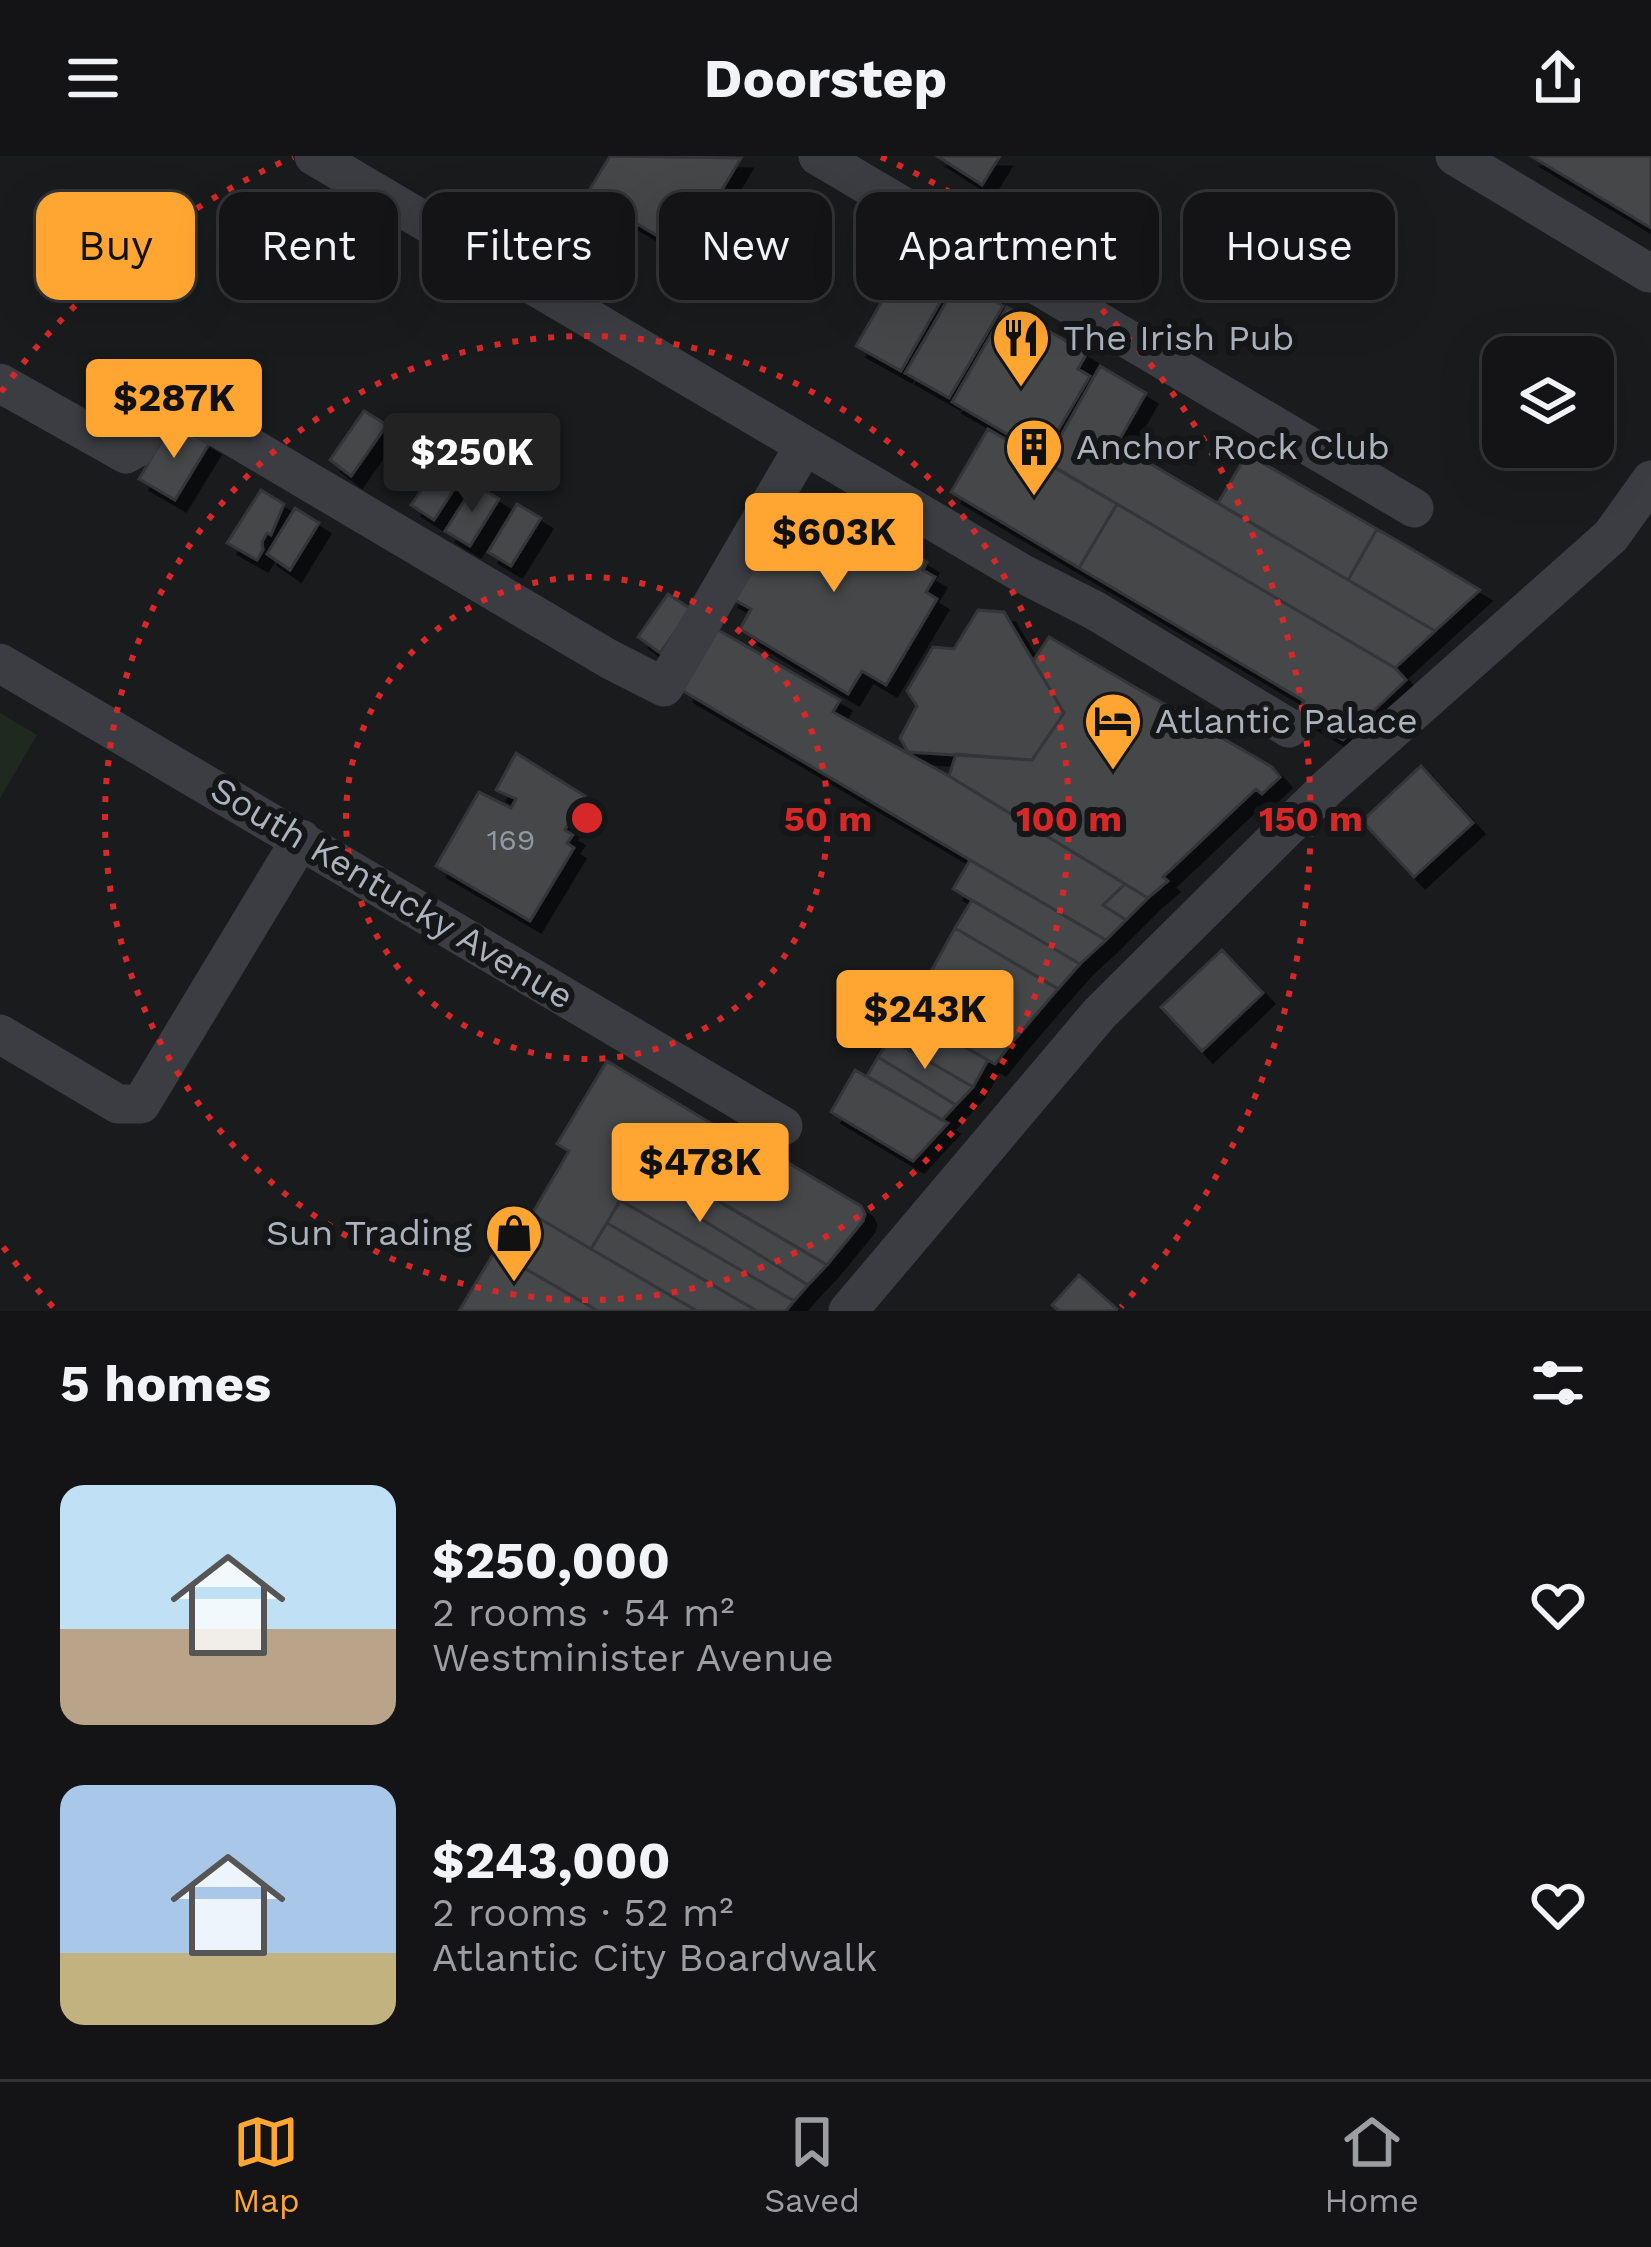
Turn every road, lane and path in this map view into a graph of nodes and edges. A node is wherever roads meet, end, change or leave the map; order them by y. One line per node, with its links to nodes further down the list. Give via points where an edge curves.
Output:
1 (314, 156): 6 (street)
2 (818, 156): 8 (street)
3 (1455, 156): 4 (street)
4 (1649, 273)
5 (0, 383): 6 (street, via 118,468 164,396 664,687)
6 (804, 446): 10 (street)
7 (1651, 480): 14 (street, via 1611,536 1326,789 1100,1013)
8 (1414, 508)
9 (0, 663): 11 (street, South Kentucky Avenue)
10 (1288, 728)
11 (301, 839): 12 (street, via 141,1104 118,1105); 13 (street, South Kentucky Avenue)
12 (0, 1034)
13 (783, 1126)
14 (848, 1311)

